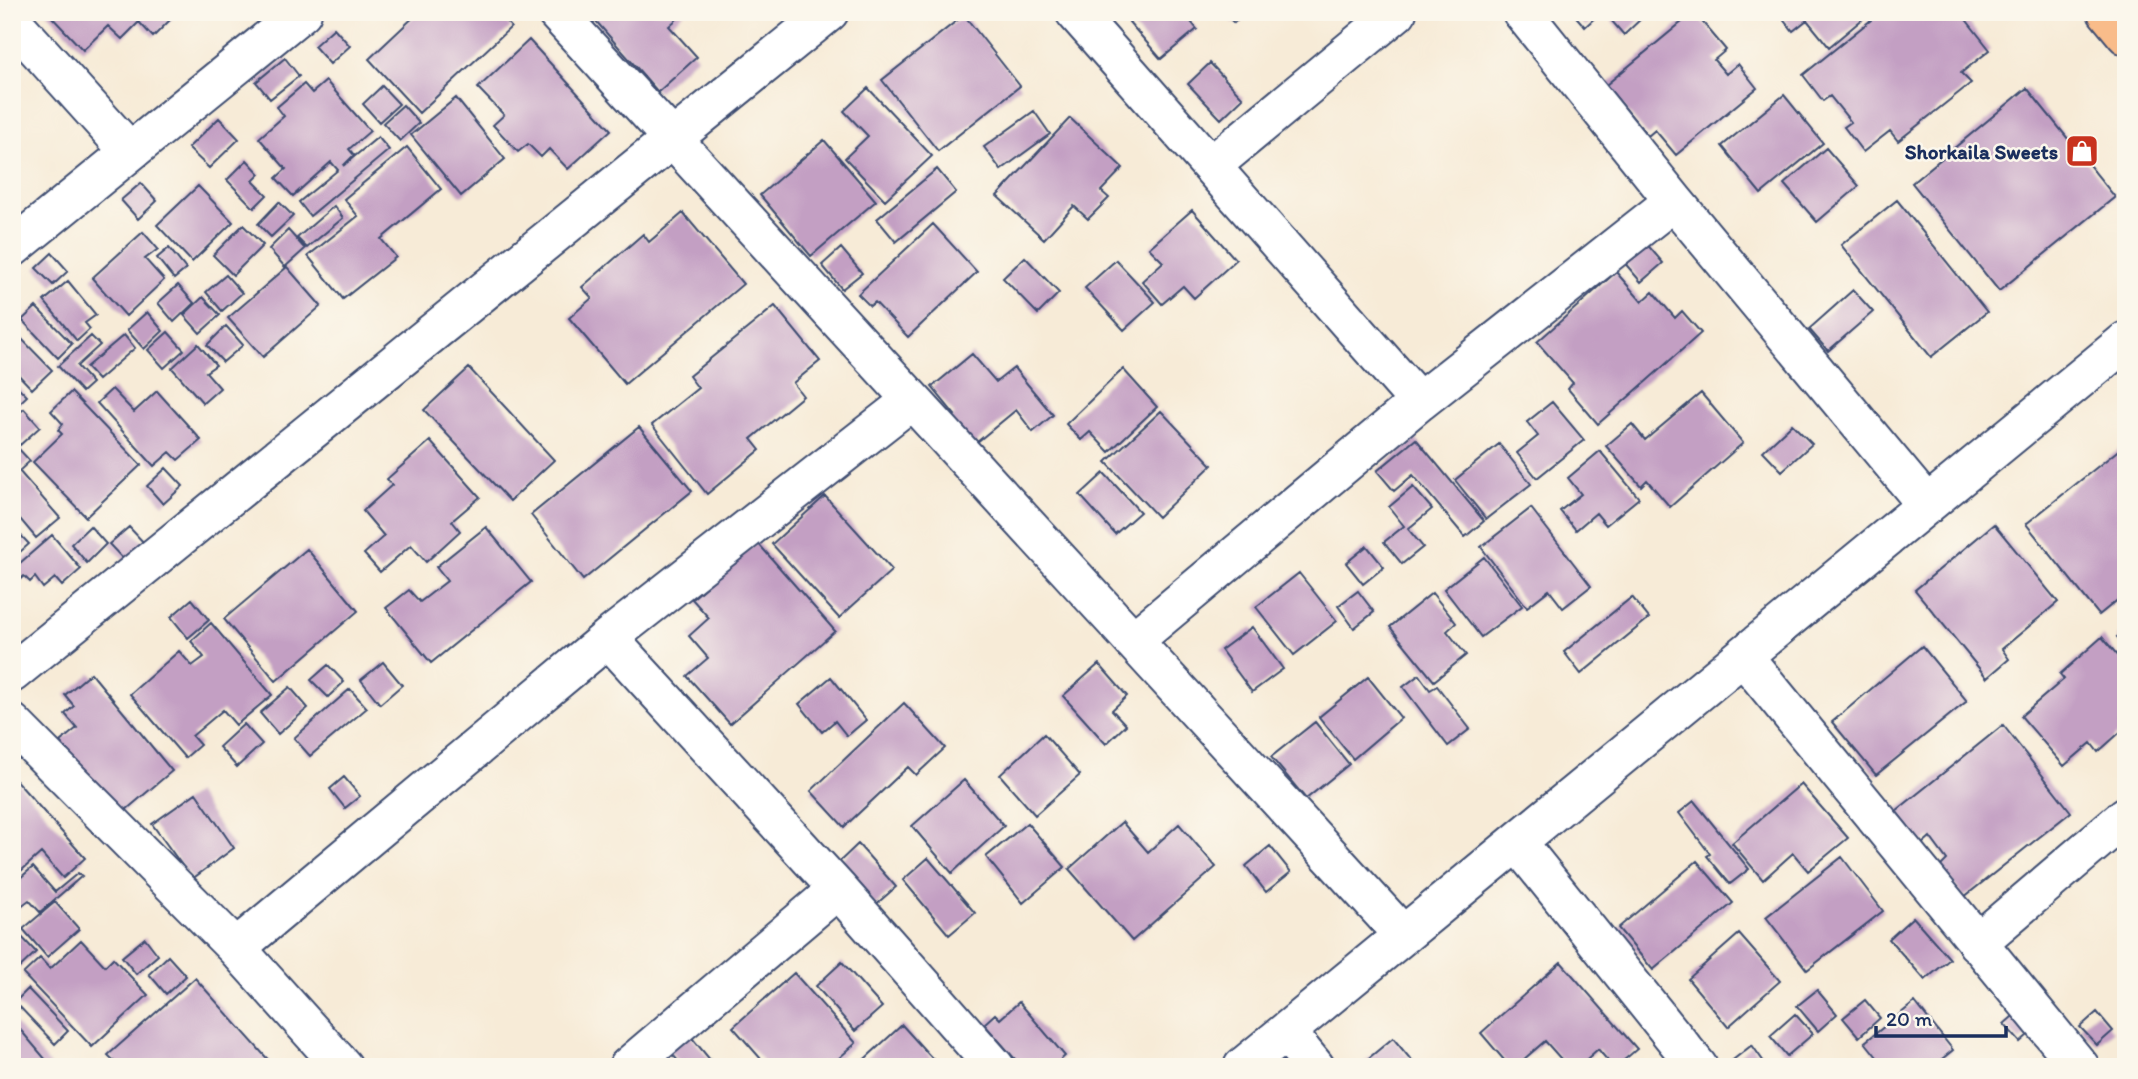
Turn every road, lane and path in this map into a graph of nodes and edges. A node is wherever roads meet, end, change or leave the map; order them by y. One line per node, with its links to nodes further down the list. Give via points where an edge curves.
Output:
1 (302, 12): 11 (street)
2 (556, 12): 10 (street)
3 (830, 12): 10 (street)
4 (1075, 12): 12 (street)
5 (1397, 12): 12 (street)
6 (1522, 12): 13 (street)
7 (2107, 12): 9 (main road)
8 (12, 21): 11 (street)
9 (2126, 35)
10 (672, 139): 16 (street); 22 (street)
11 (130, 152): 14 (street)
12 (1211, 166): 17 (street)
13 (1674, 201): 17 (street); 18 (street)
14 (12, 248)
15 (2126, 341): 18 (street)
16 (912, 400): 19 (street); 20 (street)
17 (1419, 402): 20 (street)
18 (1927, 505): 21 (street)
19 (608, 638): 26 (street); 29 (street)
20 (1133, 641): 27 (street)
21 (1743, 656): 25 (street); 28 (street)
22 (12, 673)
23 (12, 723): 29 (street)
24 (2126, 816): 28 (street)
25 (1517, 842): 27 (street); 36 (street)
26 (838, 889): 32 (street); 33 (street)
27 (1403, 935): 30 (street)
28 (1977, 943): 37 (street)
29 (236, 948): 31 (street)
30 (1286, 1032): 34 (street); 35 (street)
31 (344, 1067)
32 (628, 1067)
33 (995, 1067)
34 (1244, 1067)
35 (1315, 1067)
36 (1698, 1067)
37 (2080, 1067)

